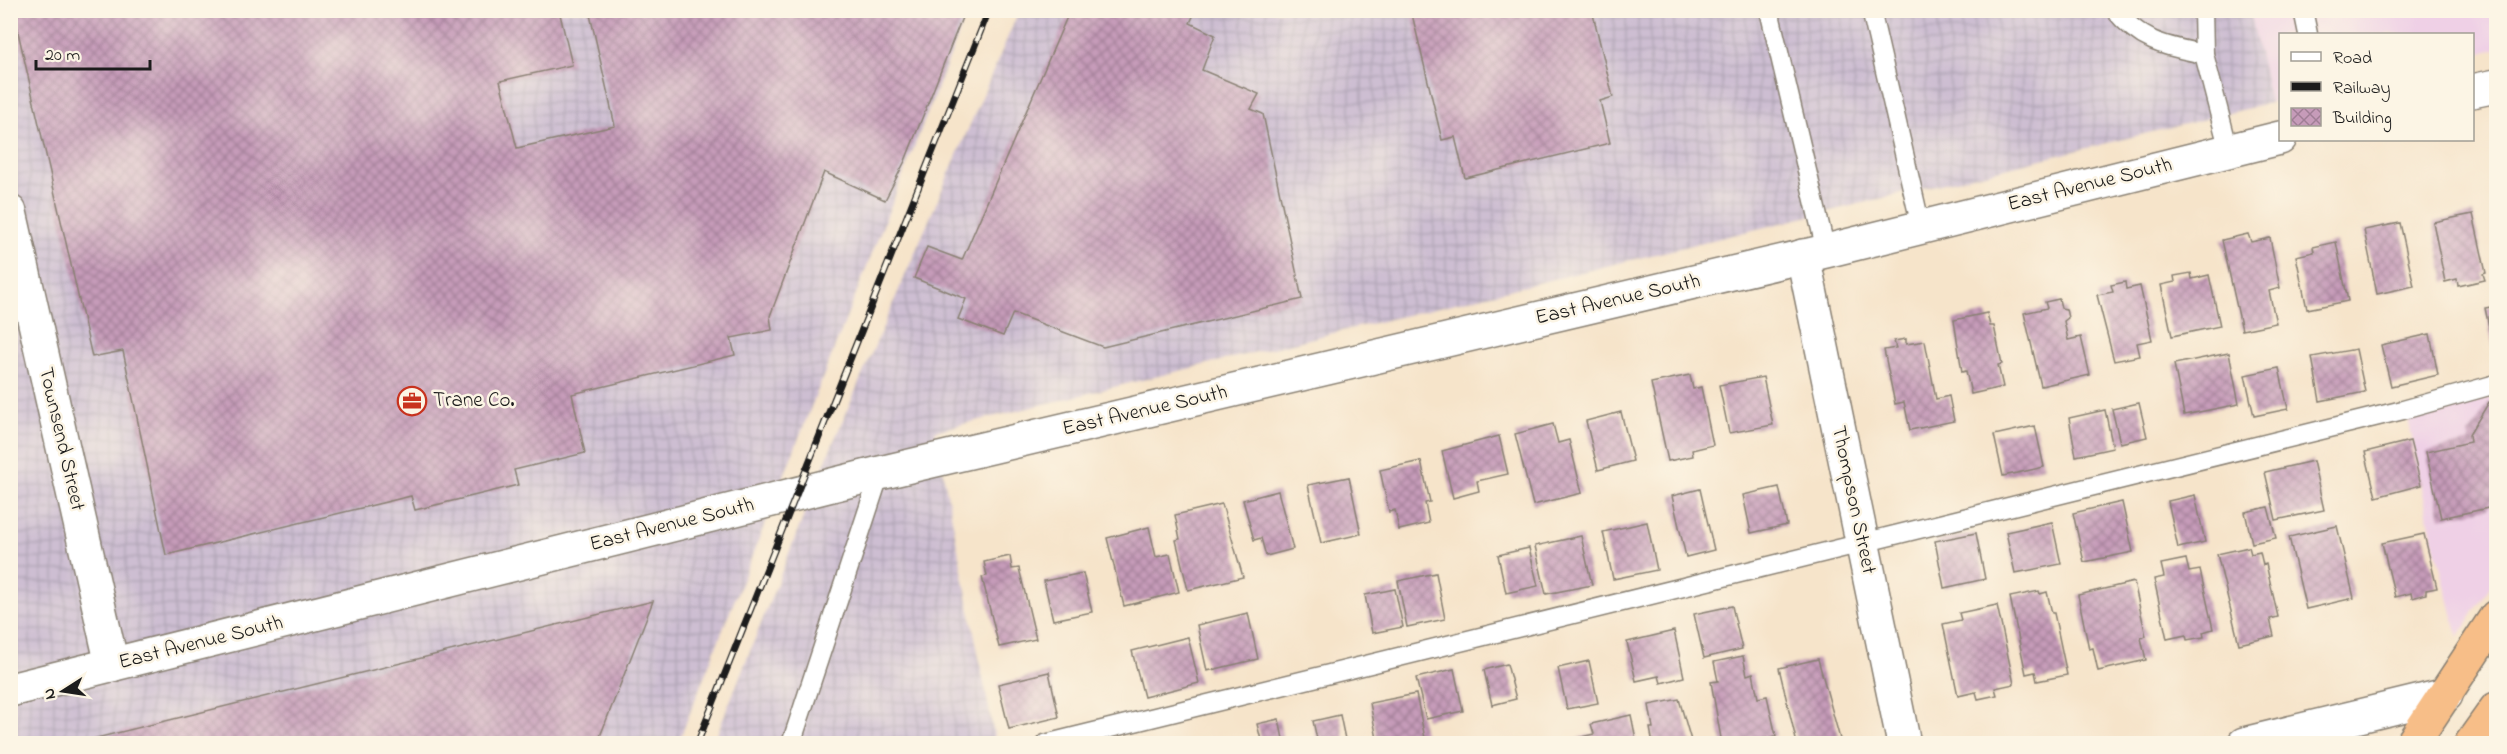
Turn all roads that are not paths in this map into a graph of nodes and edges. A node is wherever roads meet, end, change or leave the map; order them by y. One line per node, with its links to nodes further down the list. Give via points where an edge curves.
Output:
1 (1769, 10): 14 (lane)
2 (1870, 10): 13 (lane)
3 (2115, 10): 7 (lane, via 2140,36 2156,44)
4 (2204, 10): 7 (lane)
5 (2303, 10): 6 (lane)
6 (2308, 33)
7 (2204, 54): 11 (lane)
8 (2496, 86): 9 (street)
9 (2474, 92)
10 (2279, 138): 11 (street, East Avenue South)
11 (2229, 151): 13 (street, East Avenue South)
12 (10, 212): 19 (street, Townsend Street)
13 (1921, 227): 14 (street, East Avenue South)
14 (1815, 254): 16 (street, East Avenue South); 17 (street, Thompson Street)
15 (2496, 384): 17 (lane)
16 (880, 473): 19 (street, East Avenue South); 23 (lane)
17 (1862, 543): 24 (lane); 25 (street, Thompson Street)
18 (2496, 617): 21 (highway)
19 (112, 665): 20 (street, East Avenue South)
20 (10, 690)
21 (2446, 695): 26 (street); 27 (highway)
22 (2496, 709): 28 (highway)
23 (790, 744)
24 (1045, 744)
25 (1904, 744)
26 (2244, 744)
27 (2412, 744)
28 (2471, 744)

